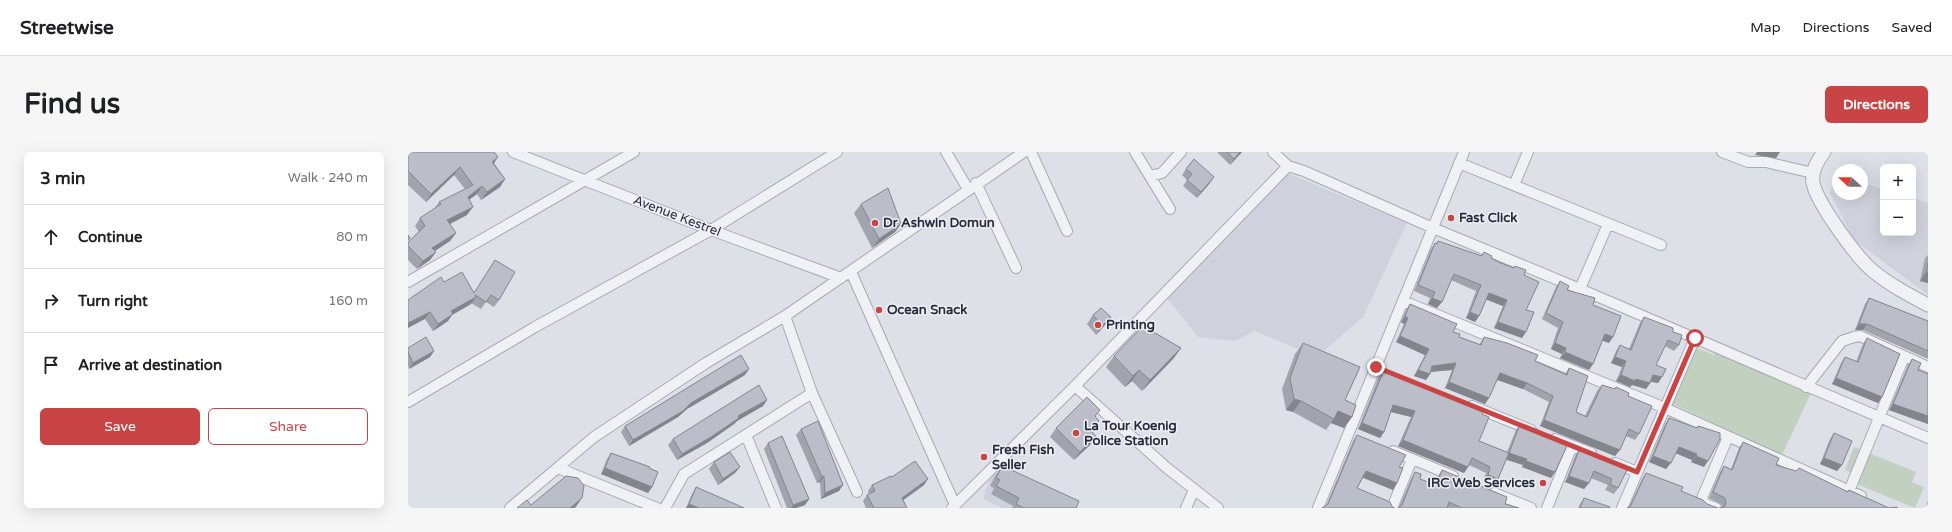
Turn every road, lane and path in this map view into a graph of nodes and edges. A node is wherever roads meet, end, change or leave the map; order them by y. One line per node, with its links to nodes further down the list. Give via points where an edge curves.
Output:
1 (513, 152): 18 (street, Avenue Kestrel)
2 (634, 152): 18 (street)
3 (837, 152): 24 (street)
4 (946, 152): 20 (street)
5 (1024, 152): 20 (street)
6 (1031, 152): 25 (street)
7 (1134, 152): 17 (street)
8 (1181, 152): 17 (street, via 1162,173)
9 (1273, 152): 15 (street)
10 (1464, 152): 14 (street)
11 (1528, 152): 19 (street)
12 (1722, 152): 16 (street, via 1748,162 1766,162)
13 (1824, 152): 16 (street, via 1817,161)
14 (1459, 163): 19 (street); 23 (street)
15 (1288, 166): 23 (street); 38 (street)
16 (1813, 173): 33 (street, via 1813,183 1819,200 1858,255 1889,284)
17 (1150, 176): 21 (street)
18 (584, 180): 24 (street, Avenue Kestrel); 30 (street)
19 (1514, 185): 22 (street)
20 (972, 186): 27 (street); 28 (street)
21 (1170, 209)
22 (1608, 224): 26 (street); 31 (street)
23 (1433, 228): 31 (street); 32 (street)
24 (711, 230): 29 (street, Avenue Kestrel); 41 (street, via 535,327)
25 (1067, 231)
26 (1661, 245)
27 (1016, 268)
28 (850, 272): 29 (street); 59 (street)
29 (842, 278): 34 (street)
30 (408, 282)
31 (1580, 289): 35 (street)
32 (1403, 300): 43 (street); 66 (street, via 1379,369)
33 (1928, 305)
34 (785, 316): 40 (street); 51 (street, via 706,363 594,436)
35 (1695, 338): 39 (street); 43 (street)
36 (1904, 357): 37 (street); 39 (street, via 1860,336 1854,336 1842,341); 44 (street)
37 (1928, 367)
38 (1075, 386): 55 (street); 59 (street)
39 (1806, 387): 44 (street)
40 (812, 393): 45 (street); 57 (street)
41 (408, 402)
42 (1463, 402): 48 (street)
43 (1665, 408): 46 (street); 52 (street)
44 (1879, 418): 47 (street); 56 (street)
45 (746, 435): 62 (street, via 684,474); 63 (street)
46 (1728, 437): 56 (street); 71 (street, via 1702,498 1705,504)
47 (1928, 438)
48 (1572, 446): 52 (street); 69 (street)
49 (1384, 447): 50 (street)
50 (1412, 459): 53 (street); 67 (street)
51 (558, 468): 60 (street); 61 (street)
52 (1637, 472): 70 (street)
53 (1462, 480)
54 (1483, 489): 68 (street)
55 (1194, 490): 64 (street); 65 (street)
56 (1849, 491): 58 (street)
57 (856, 492)
58 (1868, 500)
59 (953, 506)
60 (510, 508)
61 (657, 508)
62 (664, 508)
63 (776, 508)
64 (1186, 508)
65 (1218, 508)
66 (1318, 508)
67 (1392, 508)
68 (1531, 508)
69 (1547, 508)
70 (1622, 508)
71 (1716, 508)

